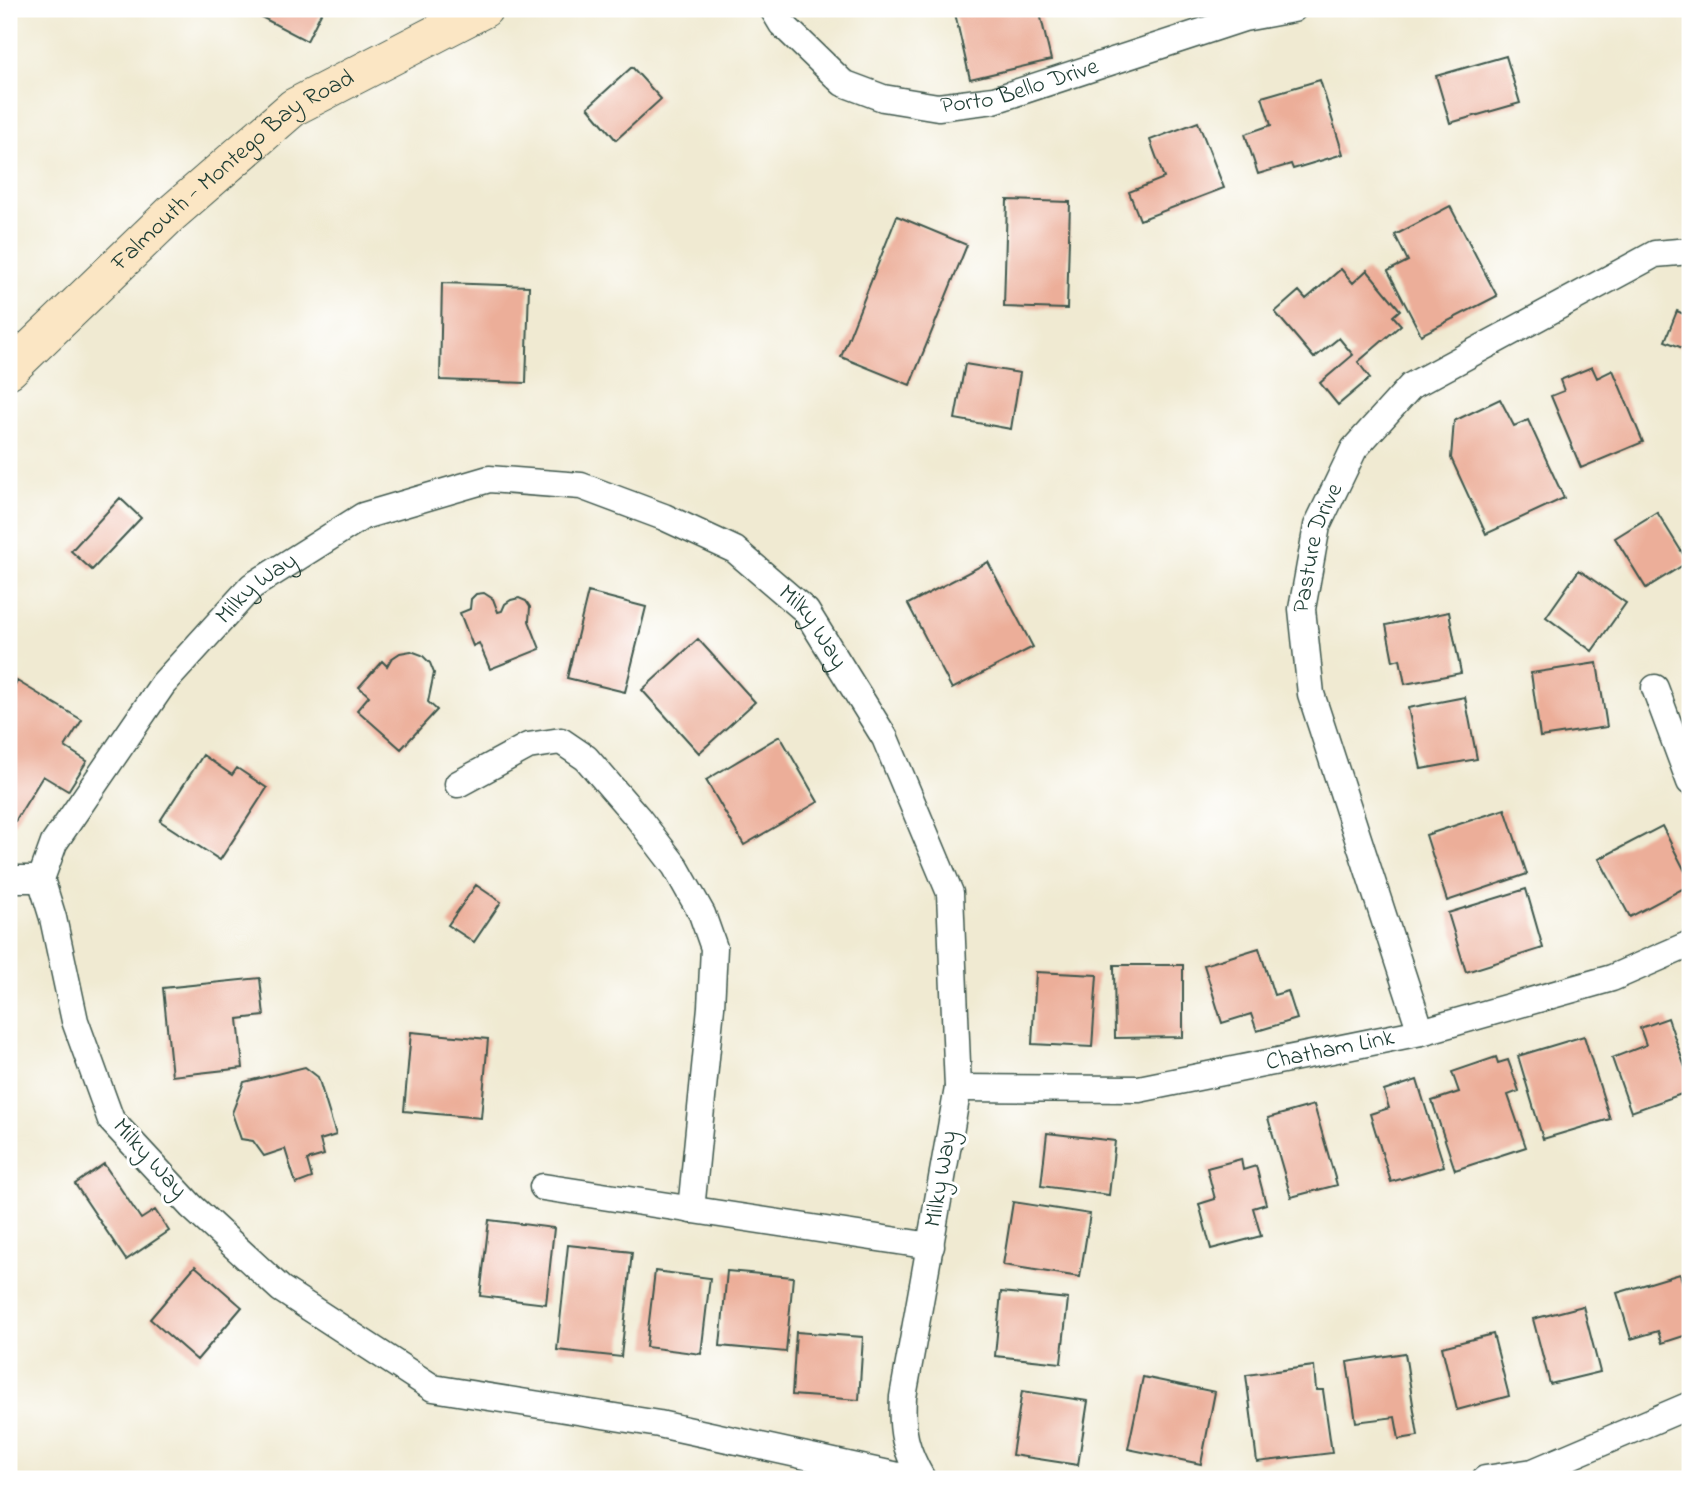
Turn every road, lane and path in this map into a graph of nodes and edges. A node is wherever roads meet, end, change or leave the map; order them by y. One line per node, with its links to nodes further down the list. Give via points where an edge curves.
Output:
1 (484, 9): 5 (main road, Falmouth - Montego Bay Road, via 294,107 172,213)
2 (773, 9): 3 (street, Porto Bello Drive, via 782,24 843,83 883,98 937,107 994,100 1244,18)
3 (1293, 9)
4 (1690, 251): 12 (street, Pasture Drive, via 1655,254 1411,386 1354,449 1317,526 1302,609 1311,694)
5 (9, 370)
6 (1655, 688): 7 (street)
7 (1690, 782)
8 (458, 784): 15 (street, via 528,746 561,741 586,758 638,818 675,866 702,914 714,948)
9 (9, 879): 10 (street)
10 (41, 879): 13 (street, Milky Way, via 54,843 163,684 252,586 363,516 489,479 581,486 735,550 807,611 885,738 950,893); 19 (street, Milky Way, via 75,1021 111,1120 191,1206 281,1289 433,1388 659,1424)
11 (1690, 944): 12 (street, Chatham Link, via 1612,978)
12 (1421, 1032): 13 (street, Chatham Link, via 1139,1090)
13 (958, 1088): 16 (street, Milky Way)
14 (543, 1187): 15 (street)
15 (691, 1210): 16 (street)
16 (931, 1246): 20 (street, Milky Way, via 902,1417 909,1456)
17 (1690, 1405): 18 (street)
18 (1535, 1476): 21 (street)
19 (912, 1479)
20 (922, 1479)
21 (1485, 1479)

